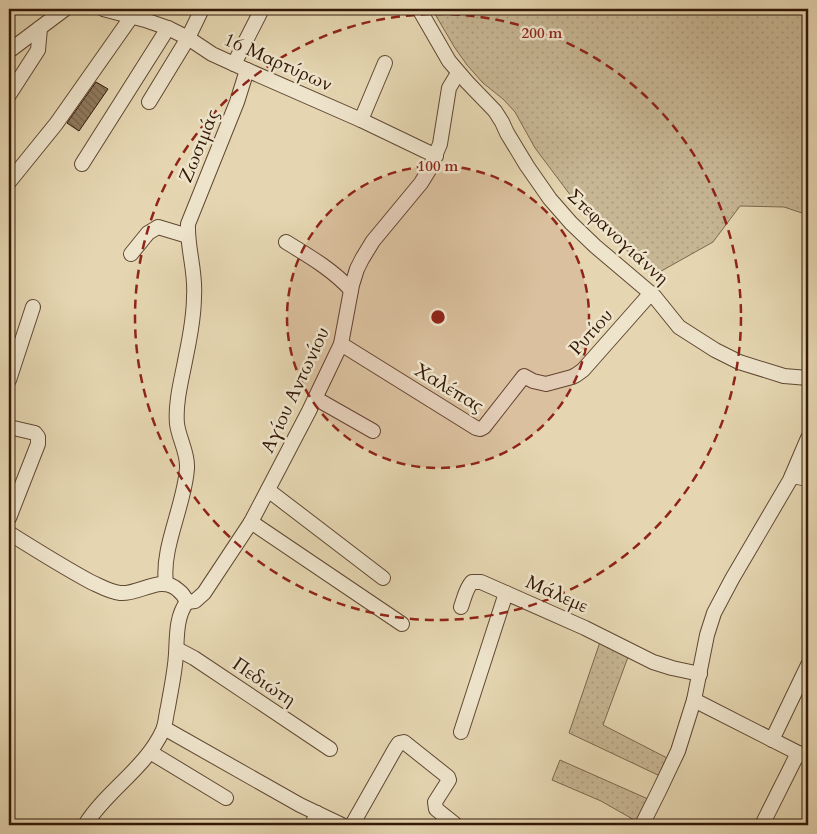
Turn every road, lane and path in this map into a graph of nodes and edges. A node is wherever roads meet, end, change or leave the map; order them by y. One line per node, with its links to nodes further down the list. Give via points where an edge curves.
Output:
1 (63, 9): 7 (street)
2 (102, 9): 6 (street, 16 Μαρτύρων)
3 (202, 9): 9 (street)
4 (262, 9): 12 (street, Ζωσιμάς)
5 (419, 9): 13 (street, Στεφανογιάννη)
6 (142, 15): 8 (street, 16 Μαρτύρων); 19 (street)
7 (40, 28): 10 (street); 14 (street, via 38,50)
8 (168, 28): 9 (street, 16 Μαρτύρων); 18 (street)
9 (188, 38): 12 (street, 16 Μαρτύρων); 15 (street)
10 (9, 51)
11 (385, 63): 16 (street)
12 (240, 67): 16 (street, 16 Μαρτύρων); 20 (street, Ζωσιμάς, via 237,102 190,218)
13 (458, 73): 17 (street, Αγίου Αντωνίου, via 450,88); 24 (street, Στεφανογιάννη, via 495,111 532,173 563,215)
14 (9, 95)
15 (150, 102)
16 (361, 120): 17 (street, 16 Μαρτύρων)
17 (436, 156): 23 (street, Αγίου Αντωνίου, via 421,183 369,246)
18 (82, 164)
19 (9, 182)
20 (188, 236): 22 (street, via 158,227 148,233); 41 (street, Ζωσιμάς, via 194,296 177,424 188,465 169,544)
21 (286, 242): 23 (street, via 331,272)
22 (130, 254)
23 (351, 290): 26 (street, Αγίου Αντωνίου)
24 (651, 293): 27 (street, Ρυτίου, via 576,375 546,384 532,382); 28 (street, Στεφανογιάννη, via 679,327 726,356 784,376)
25 (33, 307): 29 (street)
26 (341, 344): 27 (street, Χαλέπας, via 480,429); 30 (street, Αγίου Αντωνίου)
27 (524, 376)
28 (808, 378)
29 (9, 380)
30 (315, 398): 32 (street); 36 (street, Αγίου Αντωνίου)
31 (9, 427): 37 (street, via 35,433 38,444)
32 (373, 431)
33 (808, 438): 34 (street)
34 (792, 476): 35 (street); 48 (street, via 714,613)
35 (808, 479)
36 (268, 490): 38 (street, Αγίου Αντωνίου); 40 (street)
37 (9, 518)
38 (251, 522): 43 (street, Αγίου Αντωνίου, via 204,593 198,600); 45 (street)
39 (9, 533): 41 (street, via 74,573 113,592 126,593)
40 (383, 578)
41 (166, 583): 43 (street, via 178,589)
42 (506, 592): 44 (street, via 481,582 472,582); 48 (street, Μάλεμε, via 653,662); 51 (street, Μάλεμε)
43 (187, 602): 46 (street, via 181,614)
44 (461, 607)
45 (402, 624)
46 (176, 649): 50 (street); 53 (street, Πεδιώτη)
47 (808, 665): 52 (street)
48 (700, 674): 49 (street)
49 (694, 700): 52 (street); 62 (street, via 678,751)
50 (164, 728): 54 (street); 57 (street, via 295,802)
51 (460, 732)
52 (772, 740): 55 (street)
53 (330, 749)
54 (150, 752): 56 (street); 58 (street)
55 (803, 755): 63 (street)
56 (226, 798)
57 (314, 819): 59 (street)
58 (85, 825)
59 (342, 825)
60 (352, 825): 61 (street, via 395,748 404,742 448,777 435,802 436,809)
61 (456, 825)
62 (642, 825)
63 (762, 825)

